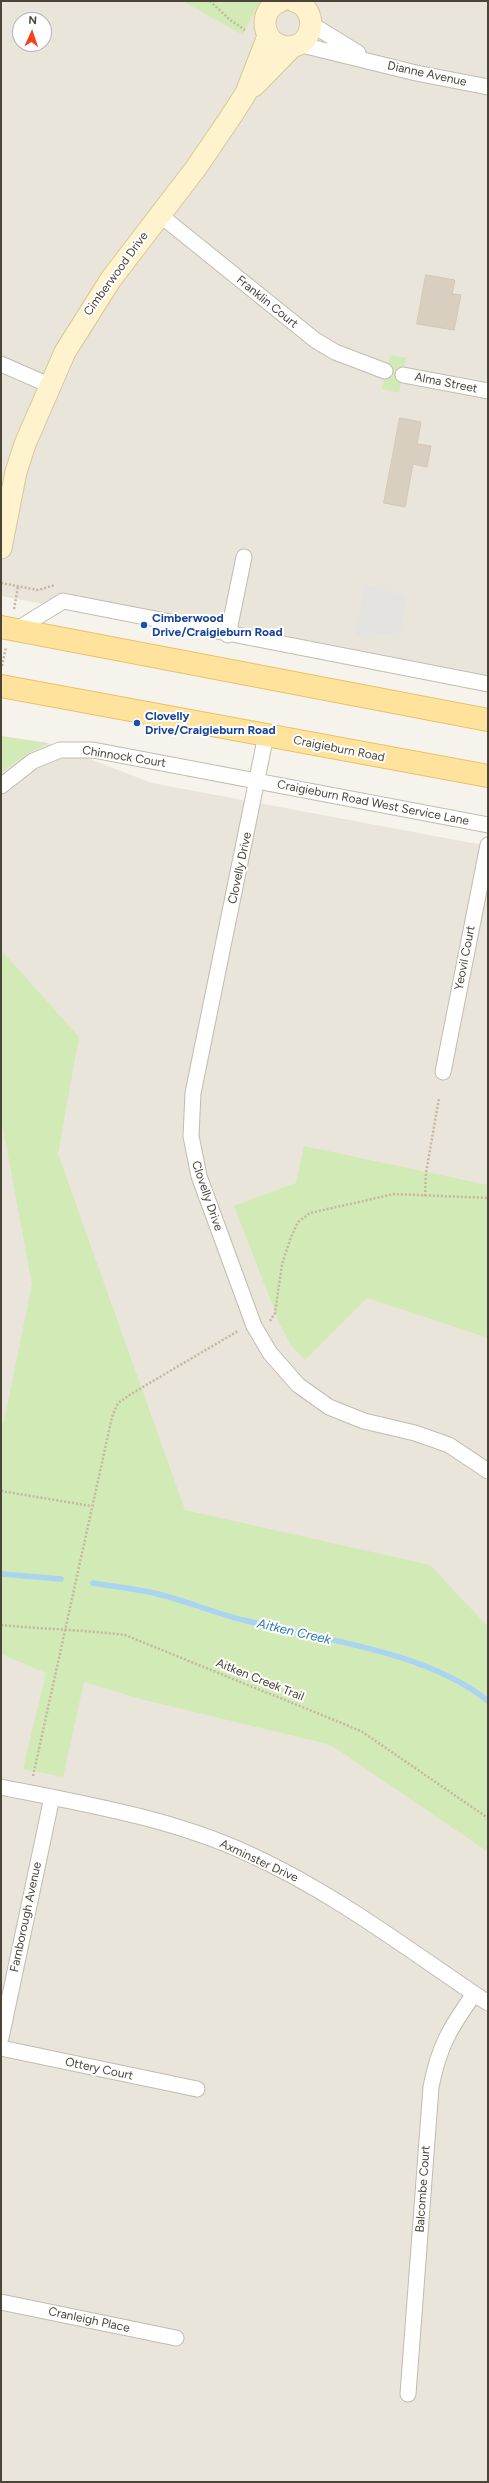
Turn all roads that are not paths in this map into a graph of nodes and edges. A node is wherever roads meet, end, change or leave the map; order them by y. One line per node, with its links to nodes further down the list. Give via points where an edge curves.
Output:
1 (294, 6): 2 (street, via 266,14 264,21); 3 (street, via 308,36); 4 (street, Dianne Avenue)
2 (268, 36): 3 (street, via 279,45); 6 (street, Cimberwood Drive)
3 (296, 45): 4 (street, Dianne Avenue); 6 (street, Cimberwood Drive)
4 (367, 59): 5 (street, Dianne Avenue, via 416,73)
5 (488, 86)
6 (246, 93): 7 (street, Cimberwood Drive)
7 (160, 216): 9 (street, Franklin Court, via 315,340 335,352); 11 (street, Cimberwood Drive, via 88,314)
8 (1, 364): 11 (street)
9 (385, 371)
10 (403, 375): 12 (street, Alma Street)
11 (49, 384): 13 (street, Cimberwood Drive)
12 (488, 391)
13 (16, 472): 14 (street, Cimberwood Drive); 15 (street, Cimberwood Drive)
14 (1, 501)
15 (1, 548)
16 (244, 557): 18 (street)
17 (9, 629): 18 (street, via 63,601); 21 (main road)
18 (228, 635): 19 (street)
19 (488, 684)
20 (1, 686): 22 (main road, Craigieburn Road)
21 (488, 720)
22 (266, 735): 23 (main road, Craigieburn Road); 24 (street, Clovelly Drive)
23 (488, 776)
24 (258, 781): 25 (street, Chinnock Court, via 93,750 60,750 33,761); 26 (street, Craigieburn Road West Service Lane); 29 (street, Clovelly Drive, via 193,1093 191,1136 199,1176 259,1337 283,1370 298,1385 345,1415 415,1433 449,1445)
25 (1, 786)
26 (488, 825)
27 (488, 845): 28 (street, Yeovil Court)
28 (443, 1072)
29 (488, 1471)
30 (1, 1786): 31 (street, Axminster Drive)
31 (52, 1797): 32 (street, Axminster Drive, via 169,1825 248,1854 336,1901); 34 (street, Farnborough Avenue)
32 (474, 1994): 33 (street, Axminster Drive); 39 (street, Balcombe Court, via 449,2028 435,2065 431,2087)
33 (488, 2003)
34 (1, 2038)
35 (1, 2048): 36 (street, Ottery Court)
36 (197, 2089)
37 (1, 2302): 38 (street, Cranleigh Place)
38 (176, 2338)
39 (408, 2394)

